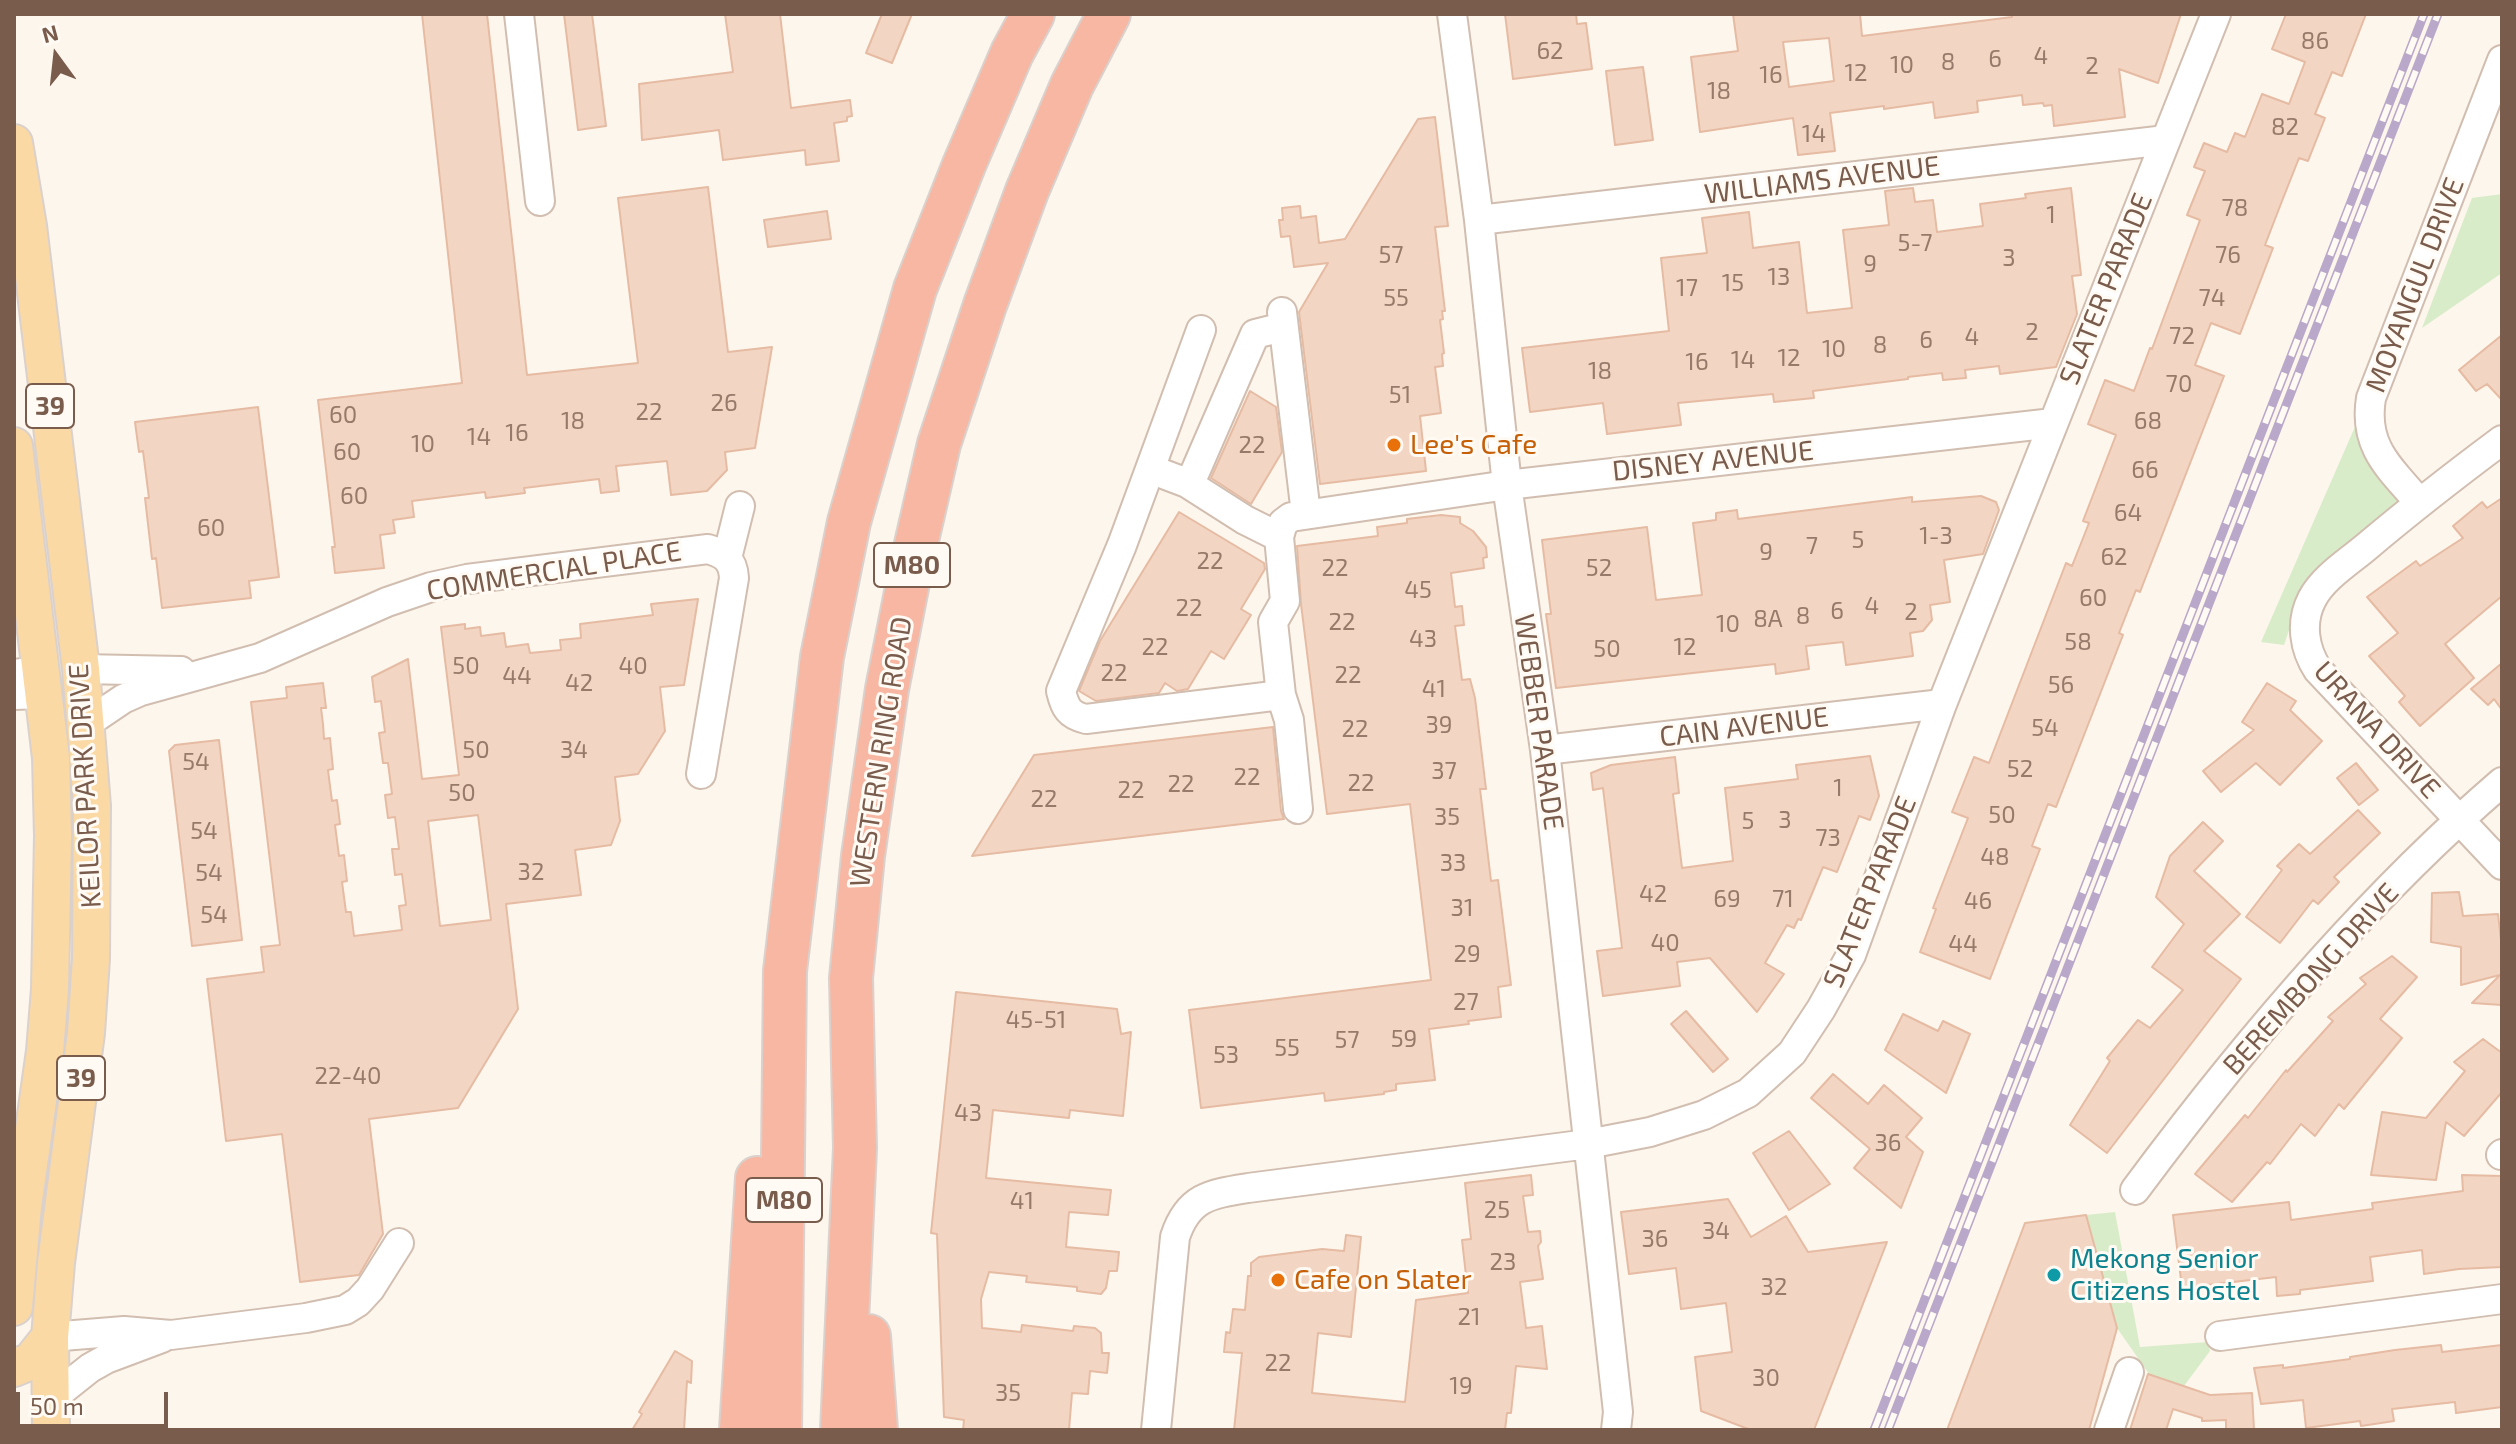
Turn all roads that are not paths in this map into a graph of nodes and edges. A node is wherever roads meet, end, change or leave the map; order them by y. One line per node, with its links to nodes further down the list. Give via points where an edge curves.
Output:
1 (519, 14): 11 (street)
2 (1033, 14): 37 (highway, M80, via 915,289 849,522 822,657)
3 (1109, 14): 8 (highway, WESTERN RING ROAD / M80)
4 (1118, 14): 8 (highway)
5 (1452, 14): 12 (street, WEBBER PARADE)
6 (2216, 14): 9 (street, SLATER PARADE)
7 (2502, 60): 20 (street, MOYANGUL DRIVE, via 2371,398 2372,441)
8 (1072, 85): 39 (highway, WESTERN RING ROAD / M80, via 985,305 939,444 912,562 887,689 851,978)
9 (2166, 140): 12 (street, WILLIAMS AVENUE); 14 (street, SLATER PARADE)
10 (14, 143): 25 (main road, KEILOR PARK DRIVE / 39)
11 (540, 201)
12 (1479, 220): 19 (street, WEBBER PARADE)
13 (1201, 330): 17 (street)
14 (2053, 423): 19 (street, DISNEY AVENUE); 29 (street, SLATER PARADE)
15 (2502, 440): 20 (street, URANA DRIVE)
16 (14, 446): 27 (main road, KEILOR PARK DRIVE / 39)
17 (1150, 469): 18 (street); 28 (street, via 1061,691 1065,706 1073,716 1086,719)
18 (1187, 483): 22 (street, via 1255,334 1282,319); 23 (street)
19 (1507, 485): 22 (street, DISNEY AVENUE); 31 (street, WEBBER PARADE)
20 (2419, 502): 35 (street, URANA DRIVE, via 2317,590 2307,613 2306,643 2313,662 2338,692)
21 (740, 506): 24 (street)
22 (1306, 514): 23 (street, via 1283,523)
23 (1279, 537): 28 (street, via 1285,601 1273,622)
24 (727, 558): 26 (street, COMMERCIAL PLACE, via 693,549 467,579 409,593 260,658); 32 (street, via 733,589)
25 (81, 669): 26 (street, COMMERCIAL PLACE); 27 (main road, via 61,690); 30 (main road, KEILOR PARK DRIVE / 39)
26 (201, 672): 30 (street, COMMERCIAL PLACE, via 123,699)
27 (28, 683): 43 (main road, KEILOR PARK DRIVE / 39, via 51,758 50,989)
28 (1281, 695): 34 (street, via 1289,720)
29 (1942, 704): 31 (street, CAIN AVENUE); 38 (street, SLATER PARADE, via 1851,955 1792,1053 1748,1093 1704,1115)
30 (86, 724): 46 (main road, KEILOR PARK DRIVE / 39, via 91,959)
31 (1545, 750): 38 (street, WEBBER PARADE)
32 (701, 774)
33 (2502, 782): 35 (street, BEREMBONG DRIVE)
34 (1298, 809)
35 (2459, 819): 36 (street, URANA DRIVE); 40 (street, BEREMBONG DRIVE, via 2332,949 2188,1118)
36 (2502, 865)
37 (785, 971): 51 (highway, via 759,1155); 52 (highway, M80)
38 (1588, 1144): 55 (street, SLATER PARADE, via 1203,1197 1180,1221 1175,1237); 56 (street, WEBBER PARADE)
39 (855, 1148): 53 (highway, WESTERN RING ROAD / M80); 54 (highway)
40 (2135, 1190)
41 (399, 1243): 44 (street, via 370,1289 345,1310)
42 (2502, 1299): 45 (street)
43 (14, 1307)
44 (171, 1335): 46 (street, via 124,1331); 50 (street, via 90,1368)
45 (2216, 1335)
46 (50, 1337): 47 (main road); 48 (main road, via 31,1361); 50 (main road, KEILOR PARK DRIVE / 39)
47 (14, 1340)
48 (14, 1368)
49 (2129, 1372): 57 (street)
50 (51, 1415)
51 (741, 1430)
52 (780, 1430)
53 (842, 1430)
54 (876, 1430)
55 (1156, 1430)
56 (1616, 1430)
57 (2109, 1430)

